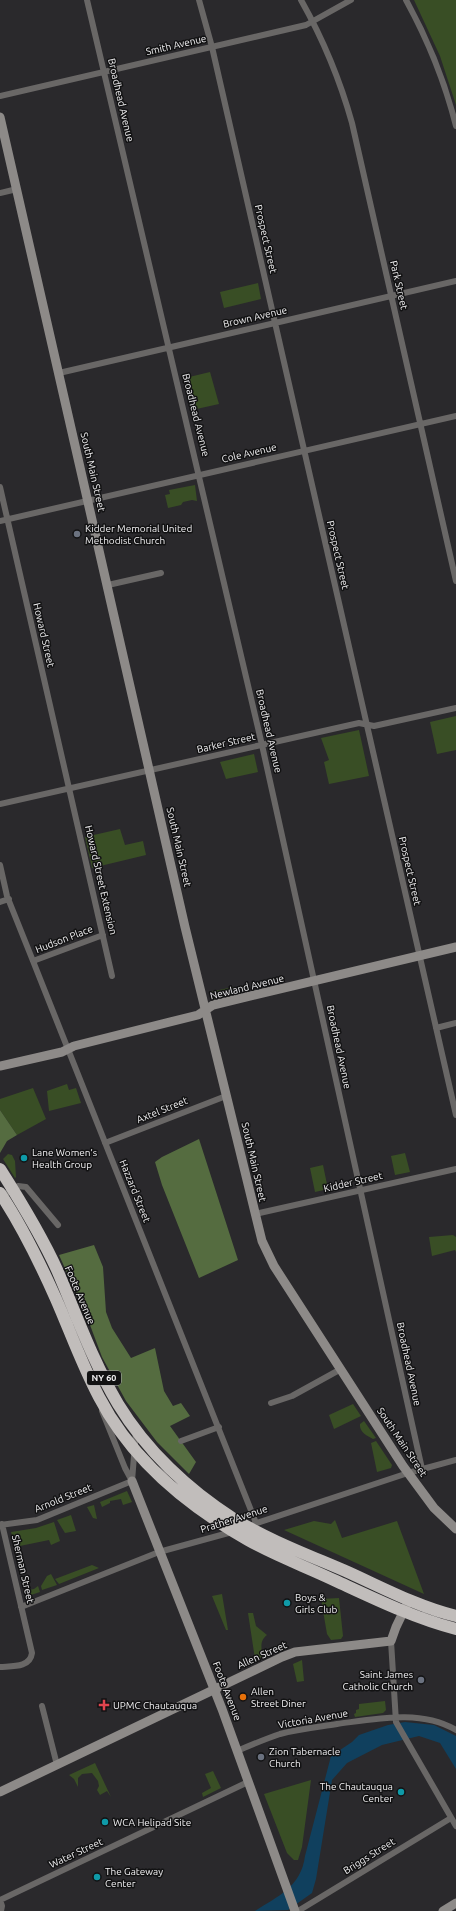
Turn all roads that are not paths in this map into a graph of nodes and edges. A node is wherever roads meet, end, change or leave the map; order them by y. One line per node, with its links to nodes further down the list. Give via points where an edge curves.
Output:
1 (87, 0): 8 (street, Broadhead Avenue)
2 (199, 0): 7 (street, Prospect Street)
3 (301, 0): 6 (street, Park Street)
4 (351, 0): 6 (street, Smith Avenue)
5 (406, 0): 11 (street, via 435,60)
6 (313, 22): 7 (street, Smith Avenue); 15 (street, Park Street, via 333,67 349,113)
7 (212, 47): 8 (street, Smith Avenue); 16 (street, Prospect Street)
8 (104, 72): 9 (street, Smith Avenue); 17 (street, Broadhead Avenue)
9 (0, 96)
10 (0, 117): 12 (street, South Main Street)
11 (456, 126)
12 (17, 189): 13 (street); 18 (street, South Main Street)
13 (0, 193)
14 (456, 281): 15 (street, Brown Avenue)
15 (391, 296): 16 (street, Brown Avenue); 20 (street, Park Street)
16 (275, 323): 17 (street, Brown Avenue); 21 (street, Prospect Street)
17 (169, 348): 18 (street, Brown Avenue); 22 (street, Broadhead Avenue)
18 (59, 373): 24 (street, South Main Street)
19 (456, 416): 20 (street, Cole Avenue)
20 (421, 424): 21 (street, Cole Avenue); 27 (street, Park Street)
21 (304, 451): 22 (street, Cole Avenue); 32 (street, Prospect Street)
22 (200, 475): 24 (street, Cole Avenue); 33 (street, Broadhead Avenue)
23 (0, 487): 25 (street, Howard Street)
24 (88, 500): 25 (street, Cole Avenue); 30 (street, South Main Street)
25 (8, 519): 26 (street, Cole Avenue); 35 (street, Howard Street)
26 (0, 521)
27 (453, 554): 29 (street, Park Street)
28 (161, 573): 30 (street)
29 (456, 581)
30 (108, 585): 34 (street, South Main Street)
31 (456, 708): 32 (street, Barker Street, via 374,726)
32 (366, 725): 33 (street, Barker Street, via 359,723); 42 (street, Prospect Street)
33 (262, 745): 34 (street, Barker Street); 45 (street, Broadhead Avenue)
34 (150, 771): 35 (street, Barker Street); 46 (street, South Main Street)
35 (69, 788): 36 (street, Barker Street); 40 (street, Howard Street Extension)
36 (0, 804)
37 (0, 865): 38 (street, Hazzard Street)
38 (9, 899): 39 (street); 43 (street, Hazzard Street)
39 (0, 902)
40 (103, 935): 43 (street, Hudson Place); 44 (street, Howard Street Extension)
41 (456, 947): 42 (street, Newland Avenue)
42 (419, 956): 45 (street, Newland Avenue); 48 (street, Prospect Street)
43 (33, 961): 49 (street, Hazzard Street)
44 (112, 976)
45 (314, 982): 46 (street, Newland Avenue, via 213,1005); 57 (street, Broadhead Avenue)
46 (205, 1010): 49 (street, Newland Avenue, via 198,1015); 51 (street, South Main Street)
47 (456, 1023): 48 (street)
48 (436, 1028): 52 (street, Prospect Street)
49 (68, 1049): 50 (street, Newland Avenue); 53 (street, Hazzard Street)
50 (0, 1066)
51 (226, 1096): 53 (street, Axtel Street); 59 (street, South Main Street)
52 (456, 1115)
53 (105, 1143): 64 (street, Hazzard Street)
54 (0, 1169): 56 (highway, Foote Avenue / NY 60)
55 (456, 1169): 57 (street, Kidder Street)
56 (12, 1189): 58 (street); 60 (street, via 21,1185 26,1187); 65 (highway, Foote Avenue / NY 60, via 57,1270 98,1368)
57 (361, 1190): 59 (street, Kidder Street); 69 (street, Broadhead Avenue)
58 (1, 1195): 62 (highway, Foote Avenue / NY 60, via 42,1267)
59 (255, 1214): 61 (street, South Main Street, via 262,1241 270,1258)
60 (58, 1225)
61 (341, 1369): 63 (street, via 292,1396); 70 (street, South Main Street)
62 (99, 1398): 67 (highway, Foote Avenue / NY 60); 71 (street, Foote Avenue, via 104,1418)
63 (271, 1403)
64 (218, 1427): 66 (street); 73 (street, Hazzard Street)
65 (136, 1430): 67 (street, Foote Avenue); 73 (highway, Foote Avenue / NY 60, via 151,1450 192,1489 216,1507)
66 (181, 1442)
67 (133, 1448): 71 (street, Foote Avenue); 75 (highway, Foote Avenue / NY 60, via 170,1486 214,1520)
68 (456, 1460): 69 (street, Prather Avenue)
69 (422, 1469): 70 (street, Prather Avenue)
70 (408, 1473): 73 (street, Prather Avenue); 74 (street, South Main Street, via 434,1508)
71 (132, 1481): 72 (street, Arnold Street, via 37,1520); 76 (street, Foote Avenue)
72 (1, 1524): 78 (street, Sherman Street)
73 (252, 1525): 75 (street, Prather Avenue); 77 (highway, Foote Avenue / NY 60)
74 (456, 1529)
75 (234, 1531): 76 (street, Prather Avenue); 77 (highway, Foote Avenue / NY 60, via 248,1540)
76 (159, 1552): 78 (street, Prather Avenue); 83 (street, Foote Avenue)
77 (406, 1605): 79 (highway, Foote Avenue / NY 60); 80 (highway, Foote Avenue / NY 60, via 436,1624); 81 (street)
78 (21, 1607): 82 (street, Sherman Street, via 32,1653 30,1660 22,1664)
79 (456, 1616)
80 (456, 1629)
81 (391, 1641): 83 (street, Allen Street, via 295,1652); 85 (street)
82 (0, 1667)
83 (214, 1689): 87 (street, Foote Avenue); 88 (street, Allen Street)
84 (42, 1706): 88 (street)
85 (396, 1719): 86 (street, Victoria Avenue, via 426,1720); 87 (street, Victoria Avenue, via 295,1730 267,1738); 91 (street)
86 (456, 1730)
87 (237, 1751): 89 (street, Foote Avenue)
88 (57, 1765): 90 (street, Allen Street)
89 (248, 1782): 93 (street, Water Street); 95 (street, Foote Avenue)
90 (0, 1792)
91 (451, 1818): 92 (street); 95 (street, Briggs Street)
92 (456, 1826)
93 (0, 1900): 96 (street)
94 (456, 1903): 97 (street)
95 (296, 1910)
96 (0, 1911)
97 (443, 1911)

